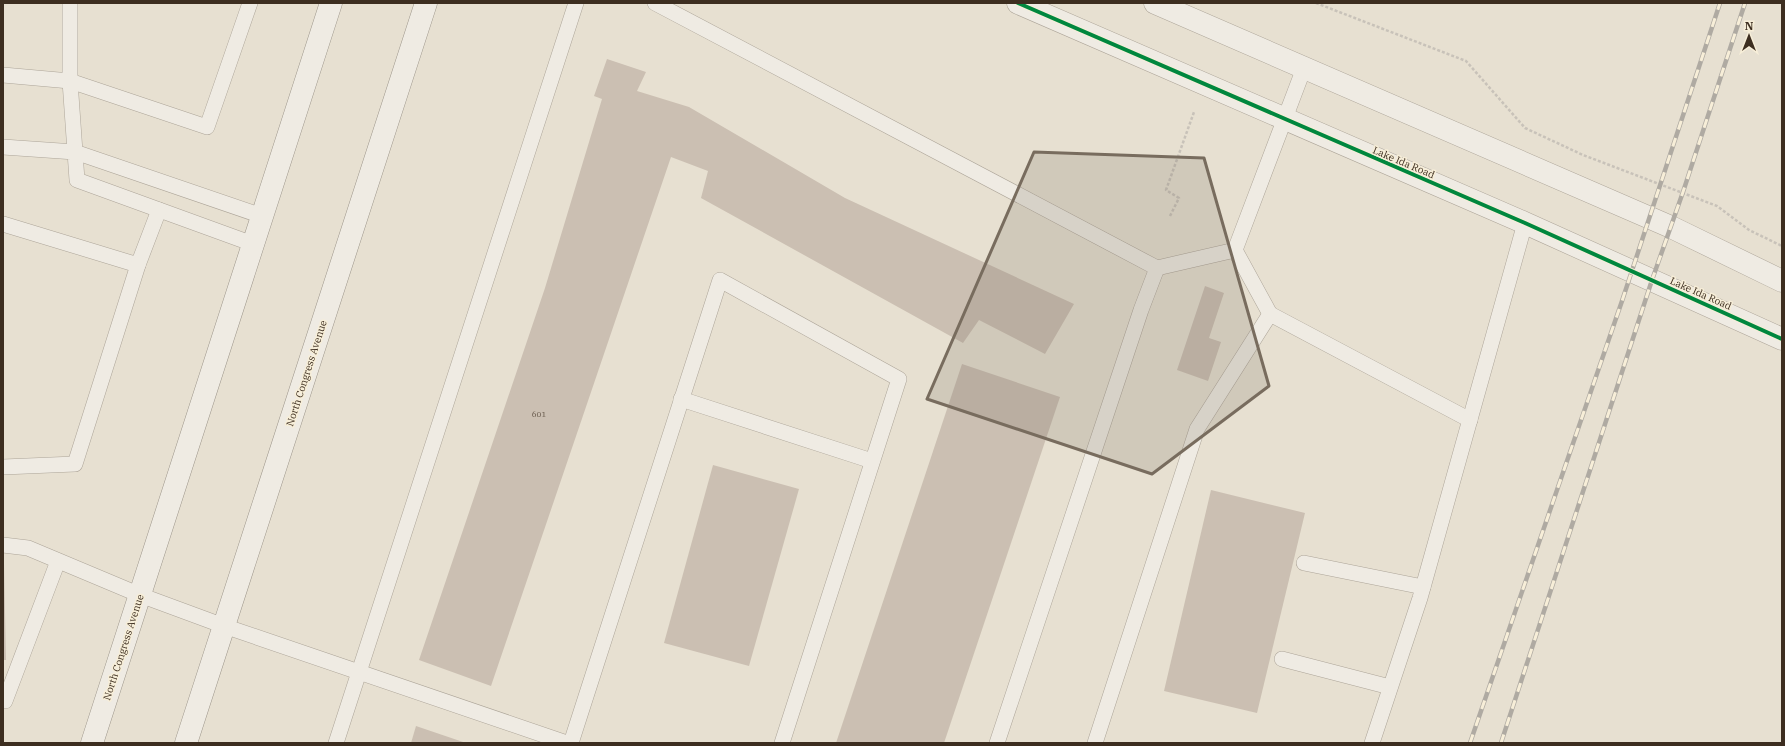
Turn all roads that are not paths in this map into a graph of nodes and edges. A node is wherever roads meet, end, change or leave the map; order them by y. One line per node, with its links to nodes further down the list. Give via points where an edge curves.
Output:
1 (70, 3): 11 (lane)
2 (250, 3): 11 (lane, via 207,127)
3 (331, 3): 16 (main road, North Congress Avenue)
4 (426, 3): 35 (main road, North Congress Avenue)
5 (576, 3): 37 (lane)
6 (655, 3): 22 (lane)
7 (1018, 3): 12 (main road, Lake Ida Road)
8 (1155, 3): 9 (main road)
9 (1304, 68): 12 (lane); 23 (main road, via 1671,227)
10 (3, 76): 11 (lane)
11 (70, 81): 14 (lane)
12 (1285, 120): 17 (main road, Lake Ida Road); 20 (lane)
13 (3, 147): 14 (lane)
14 (75, 152): 15 (lane, via 77,180); 16 (lane)
15 (159, 210): 19 (lane); 21 (lane)
16 (262, 216): 19 (main road, North Congress Avenue)
17 (1525, 223): 25 (main road, Lake Ida Road); 27 (lane)
18 (3, 224): 21 (lane)
19 (253, 244): 34 (main road, North Congress Avenue)
20 (1235, 250): 22 (lane); 24 (lane)
21 (138, 265): 29 (lane, via 75,464)
22 (1157, 268): 46 (lane, via 1138,317)
23 (1782, 281)
24 (1270, 314): 27 (lane); 47 (lane, via 1197,429)
25 (1782, 339)
26 (682, 399): 28 (lane); 28 (lane, via 720,280 899,379); 44 (lane)
27 (1470, 420): 33 (lane)
28 (872, 461): 45 (lane)
29 (3, 467)
30 (3, 546): 31 (lane, via 28,548)
31 (58, 561): 34 (lane); 39 (lane)
32 (1304, 563): 33 (lane)
33 (1423, 587): 38 (lane)
34 (140, 595): 35 (lane); 40 (main road, North Congress Avenue)
35 (224, 626): 37 (lane); 41 (main road, North Congress Avenue)
36 (1282, 659): 38 (lane)
37 (359, 672): 42 (lane); 43 (lane)
38 (1390, 688): 48 (lane)
39 (3, 701)
40 (92, 743)
41 (186, 743)
42 (336, 743)
43 (567, 743)
44 (571, 743)
45 (782, 743)
46 (996, 743)
47 (1095, 743)
48 (1372, 743)

